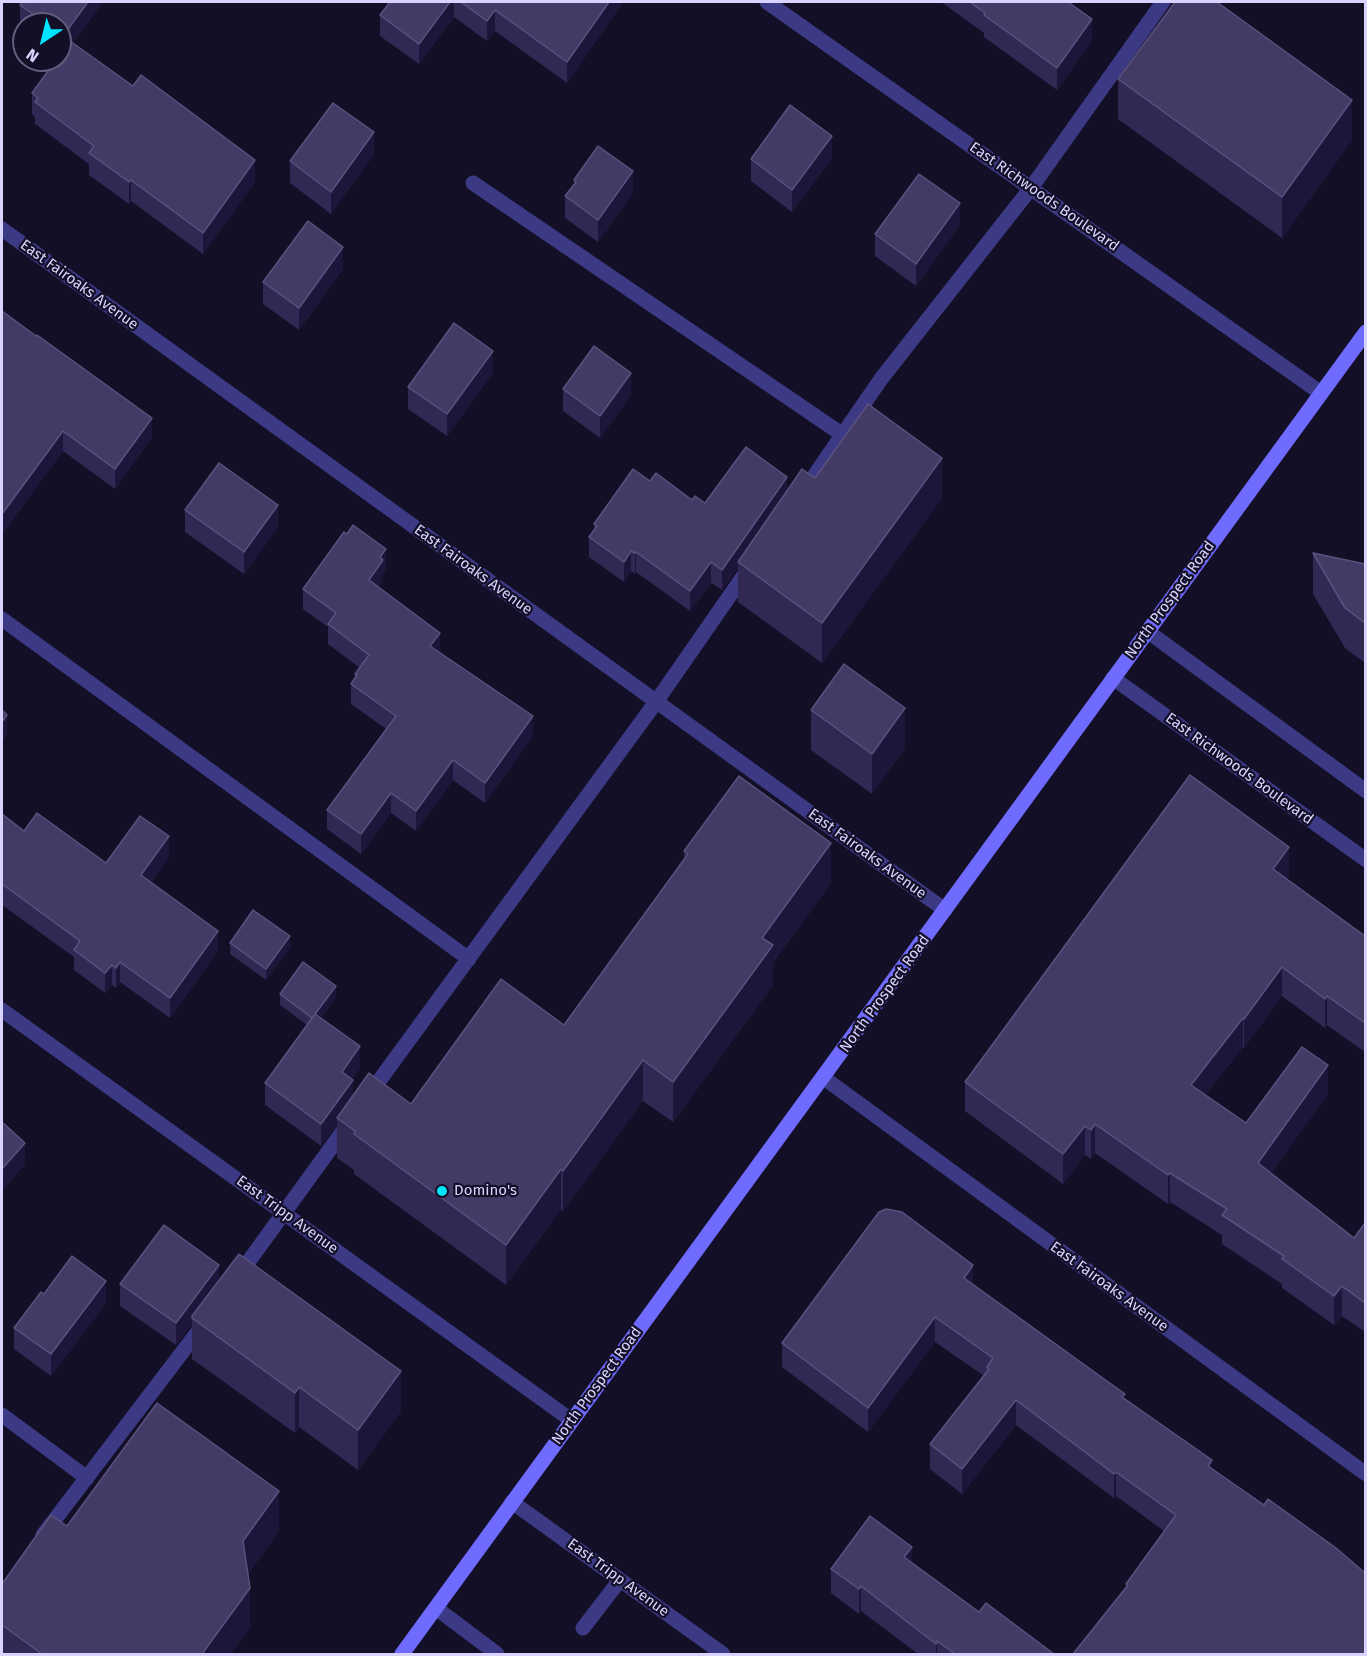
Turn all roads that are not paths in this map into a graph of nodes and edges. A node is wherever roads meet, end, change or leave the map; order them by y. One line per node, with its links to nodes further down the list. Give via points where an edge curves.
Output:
1 (767, 2): 4 (street, East Richwoods Boulevard)
2 (1163, 2): 4 (street)
3 (473, 183): 8 (street)
4 (1031, 188): 7 (street, East Richwoods Boulevard); 8 (street, via 881,379)
5 (2, 229): 14 (street, East Fairoaks Avenue)
6 (1365, 332): 7 (main road, North Prospect Road)
7 (1321, 393): 12 (main road, North Prospect Road)
8 (843, 435): 9 (street)
9 (796, 501)
10 (757, 558): 14 (street)
11 (2, 619): 18 (street)
12 (1147, 632): 13 (main road, North Prospect Road); 15 (street)
13 (1113, 678): 16 (street, East Richwoods Boulevard); 17 (main road, North Prospect Road)
14 (656, 702): 17 (street, East Fairoaks Avenue); 18 (street)
15 (1365, 791)
16 (1365, 860)
17 (945, 910): 20 (main road, North Prospect Road)
18 (469, 959): 21 (street)
19 (2, 1010): 21 (street, East Tripp Avenue)
20 (824, 1078): 25 (main road, North Prospect Road); 26 (street, East Fairoaks Avenue)
21 (284, 1213): 22 (street); 25 (street, East Tripp Avenue)
22 (230, 1288)
23 (209, 1316): 27 (street)
24 (2, 1415): 27 (street)
25 (571, 1420): 28 (main road, North Prospect Road)
26 (1365, 1474)
27 (87, 1478): 29 (street)
28 (512, 1502): 30 (street, East Tripp Avenue); 31 (main road, North Prospect Road)
29 (37, 1543)
30 (620, 1580): 32 (street); 35 (street, East Tripp Avenue)
31 (436, 1608): 33 (main road, North Prospect Road); 34 (street)
32 (583, 1628)
33 (402, 1654)
34 (497, 1654)
35 (723, 1654)

